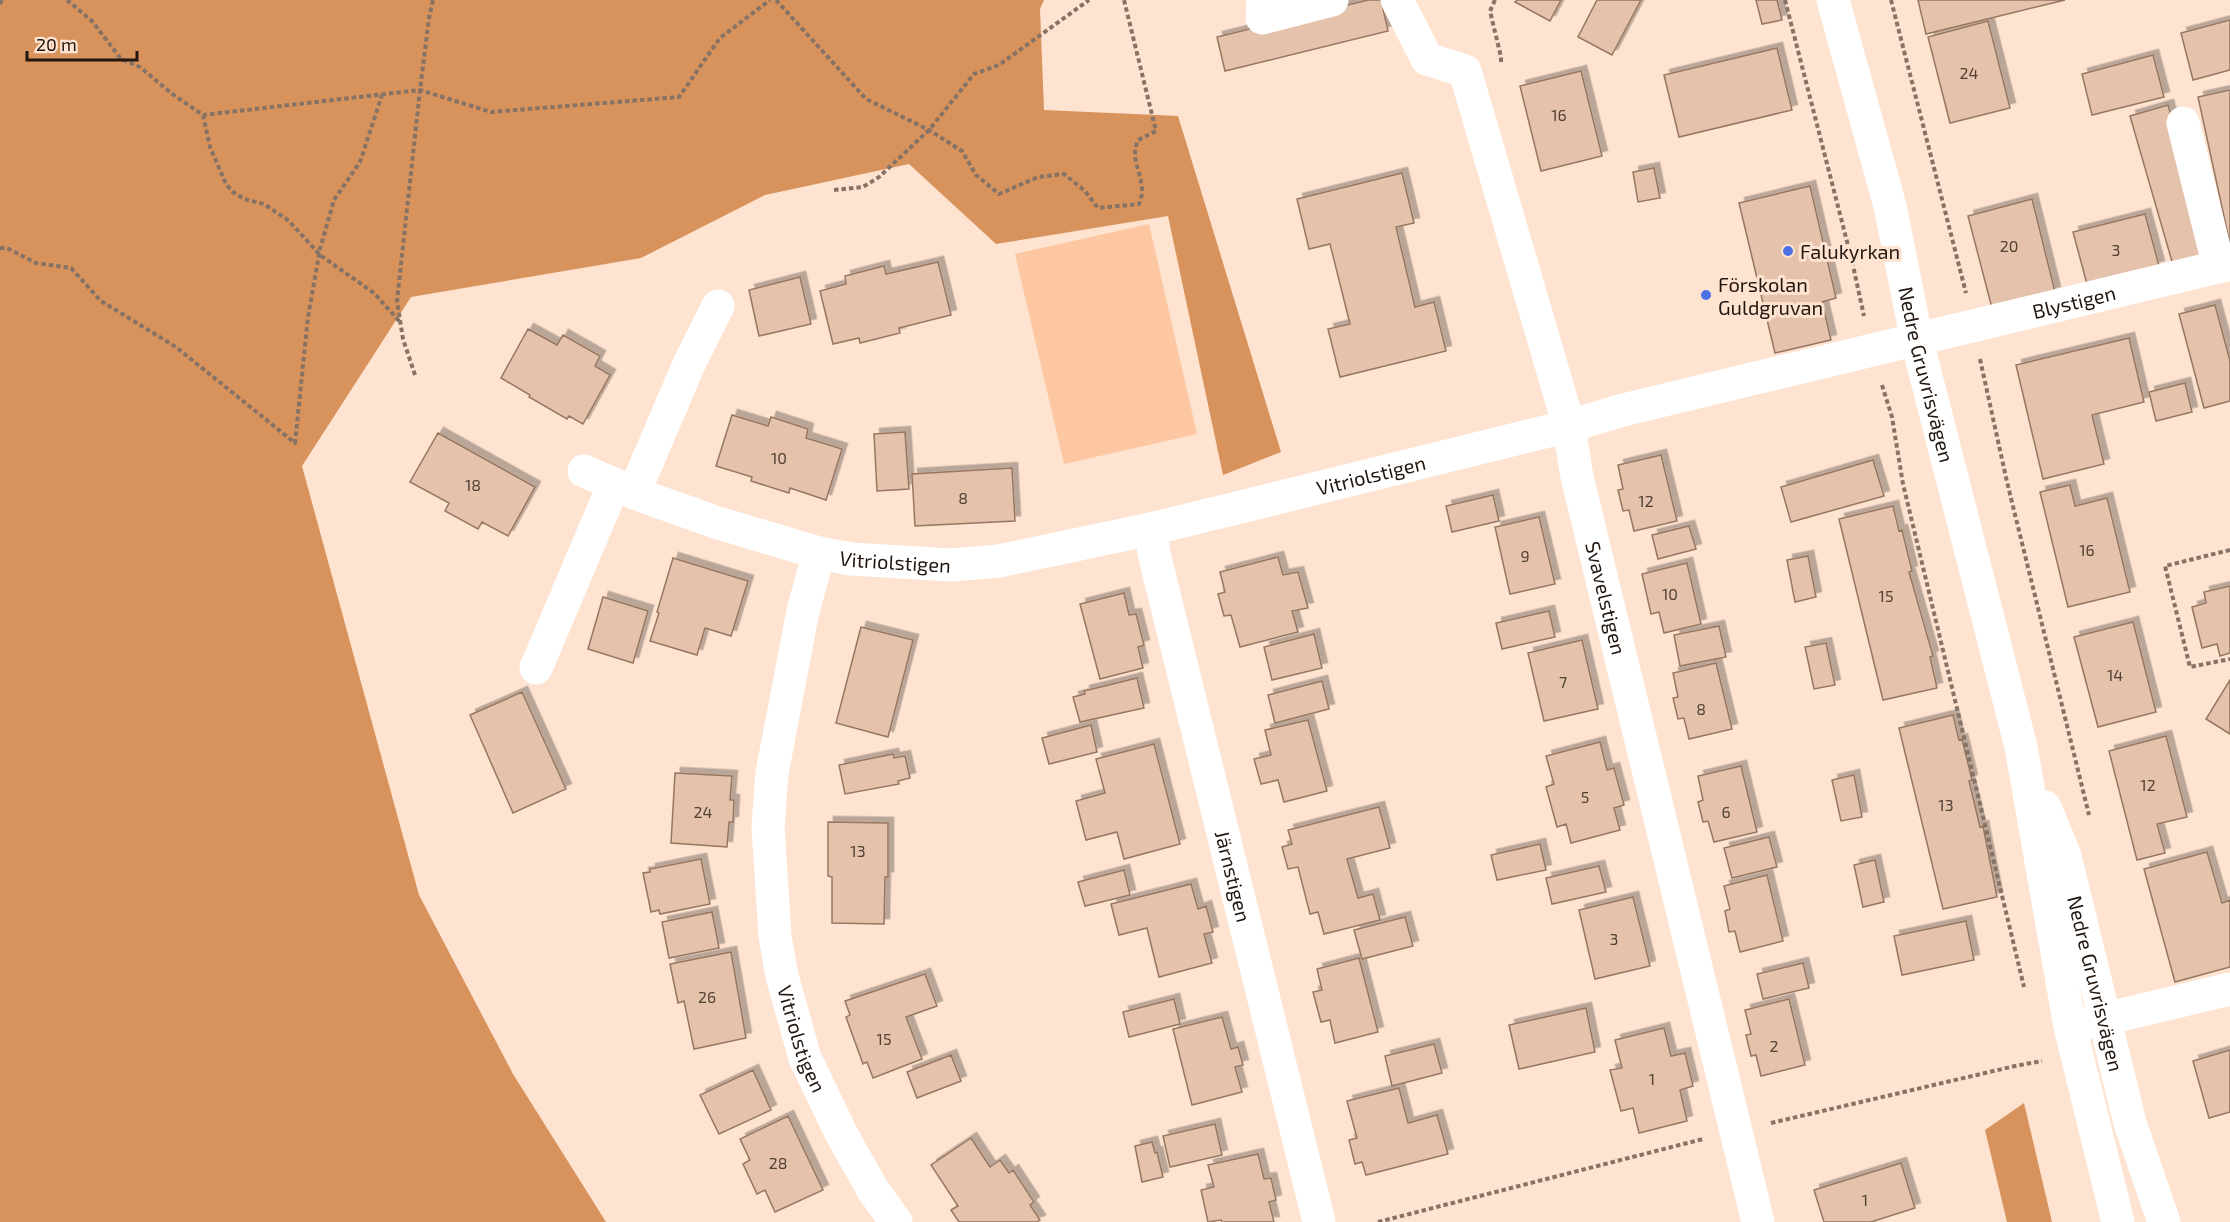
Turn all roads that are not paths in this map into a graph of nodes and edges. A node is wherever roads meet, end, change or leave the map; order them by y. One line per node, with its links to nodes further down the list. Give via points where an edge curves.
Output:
1 (1263, 0): 2 (street, via 1262,18)
2 (1332, 0)
3 (1397, 0): 9 (street, Svavelstigen, via 1427,59 1465,70)
4 (1834, 0): 8 (street, Nedre Gruvrisvägen, via 1890,206)
5 (2184, 123): 6 (street)
6 (2224, 266): 8 (street, Blystigen)
7 (718, 306): 11 (street)
8 (1917, 341): 9 (street, Vitriolstigen, via 1634,407); 15 (street, Nedre Gruvrisvägen)
9 (1569, 426): 12 (street, Vitriolstigen); 21 (street, Svavelstigen, via 1576,477)
10 (584, 471): 11 (street, Vitriolstigen)
11 (624, 489): 13 (street, Vitriolstigen); 14 (street)
12 (1151, 529): 13 (street, Vitriolstigen, via 999,561 951,565 851,559); 20 (street, Järnstigen)
13 (819, 553): 19 (street, Vitriolstigen, via 803,611 772,773 768,827 775,936 805,1058 873,1190)
14 (536, 668)
15 (2021, 747): 17 (street, Nedre Gruvrisvägen, via 2065,856); 18 (street, Nedre Gruvrisvägen)
16 (2230, 989): 17 (street)
17 (2104, 1019): 18 (street); 23 (street, Nedre Gruvrisvägen, via 2130,1124)
18 (2070, 1027): 22 (street, Nedre Gruvrisvägen)
19 (896, 1222)
20 (1318, 1222)
21 (1758, 1222)
22 (2118, 1222)
23 (2164, 1222)

